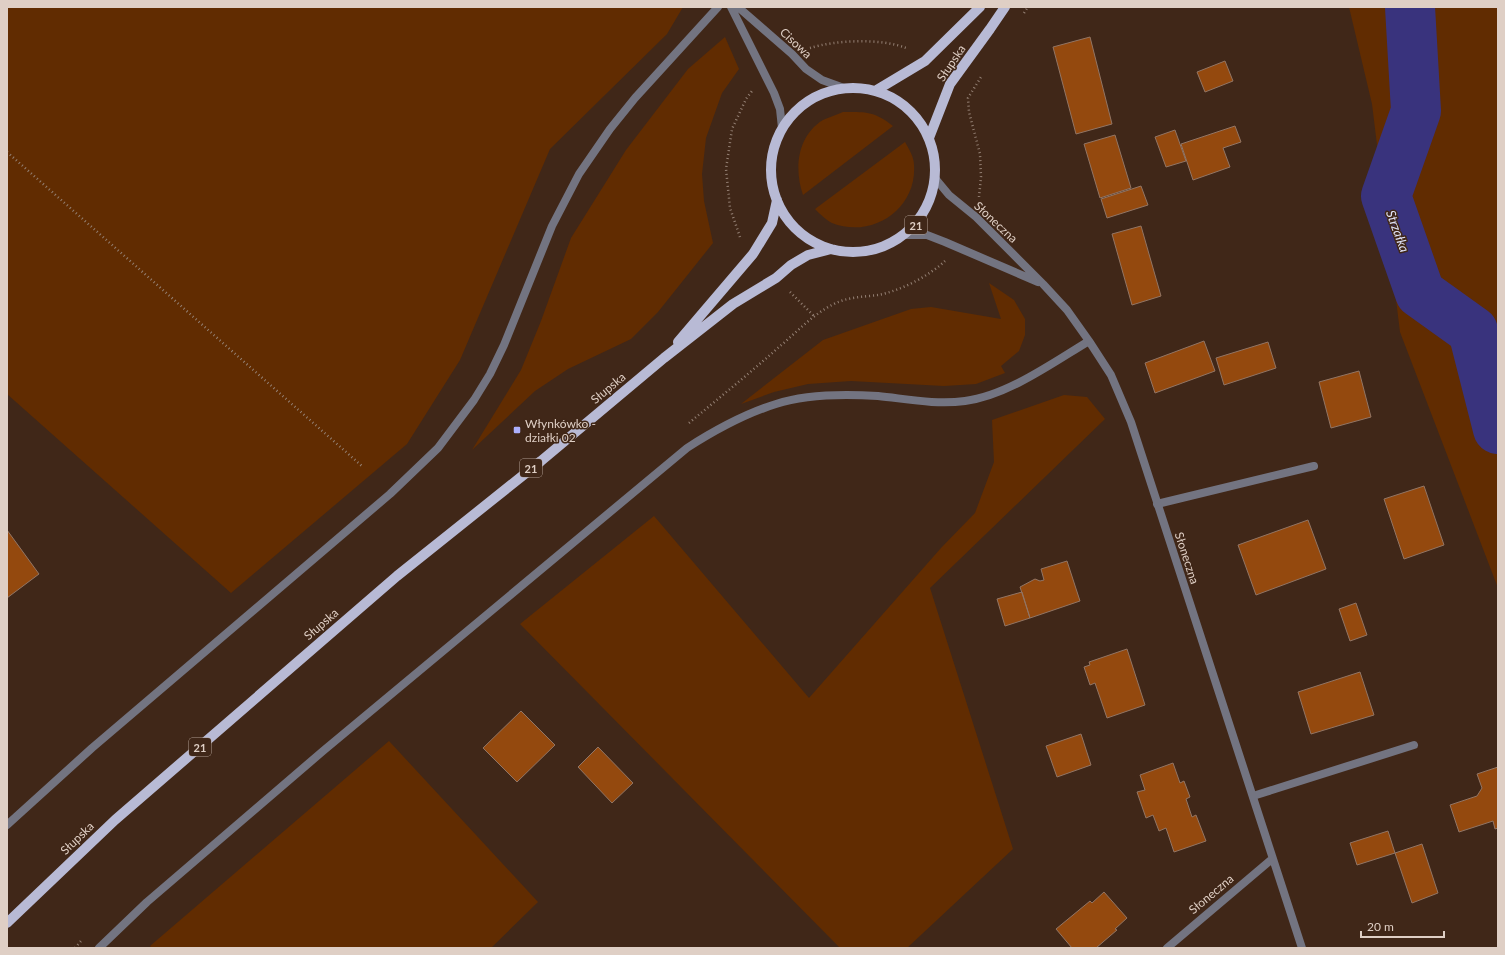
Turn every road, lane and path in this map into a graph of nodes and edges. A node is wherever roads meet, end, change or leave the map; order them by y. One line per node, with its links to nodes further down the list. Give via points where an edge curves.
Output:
1 (718, 7): 37 (street, via 627,108 579,174 552,226 490,374 470,406 438,448 390,494 92,748)
2 (732, 7): 10 (street)
3 (738, 7): 8 (street, Cisowa)
4 (980, 7): 9 (main road, Słupska)
5 (1005, 7): 12 (main road, Słupska)
6 (1028, 7): 7 (path)
7 (1024, 13)
8 (792, 54): 9 (path, via 819,46 871,42 899,45); 13 (street, Cisowa, via 806,69 822,80)
9 (925, 61): 14 (main road, Słupska)
10 (765, 74): 16 (street, via 780,109); 25 (path, via 746,99 732,129 726,169 730,208 742,241)
11 (983, 75): 15 (path)
12 (950, 84): 15 (path); 17 (main road, Słupska)
13 (844, 88): 14 (main road, 21); 16 (main road, 21, via 806,102 794,112)
14 (875, 91): 17 (main road, via 895,98 910,109)
15 (968, 98): 21 (path, via 980,154 981,177)
16 (782, 128): 20 (main road, 21, via 772,160)
17 (929, 138): 19 (main road, 21)
18 (7, 152): 33 (path)
19 (934, 177): 21 (street, Słoneczna, via 949,195); 22 (main road, 21, via 927,209 918,223)
20 (777, 200): 24 (main road, via 792,225 806,239); 25 (main road, Słupska / 21, via 772,223)
21 (976, 218): 27 (street, Słoneczna)
22 (905, 235): 23 (street, Słoneczna, via 927,235); 24 (main road, 21, via 892,242 864,250 850,252)
23 (958, 248): 27 (street, Słoneczna); 28 (path, via 942,264 901,288 835,303)
24 (831, 249): 26 (main road, Słupska / 21, via 808,255)
25 (753, 254): 30 (main road, Słupska / 21)
26 (776, 278): 28 (path); 30 (main road, Słupska / 21, via 733,304)
27 (1043, 284): 29 (street, Słoneczna, via 1067,310)
28 (814, 316): 31 (path)
29 (1089, 341): 34 (street, Słoneczna, via 1111,375 1131,422); 40 (street, via 1020,382 966,401 929,402 846,395 809,397 777,403 712,432 687,448 323,751 147,902)
30 (664, 358): 39 (main road, Słupska / 21, via 397,576 115,820)
31 (685, 426)
32 (1314, 466): 34 (street)
33 (363, 467)
34 (1157, 504): 36 (street, Słoneczna)
35 (1414, 745): 36 (street)
36 (1253, 796): 38 (street, Słoneczna)
37 (7, 825)
38 (1272, 859): 41 (street, Słoneczna); 42 (street, Słoneczna)
39 (7, 923)
40 (99, 948)
41 (1166, 948)
42 (1302, 948)

